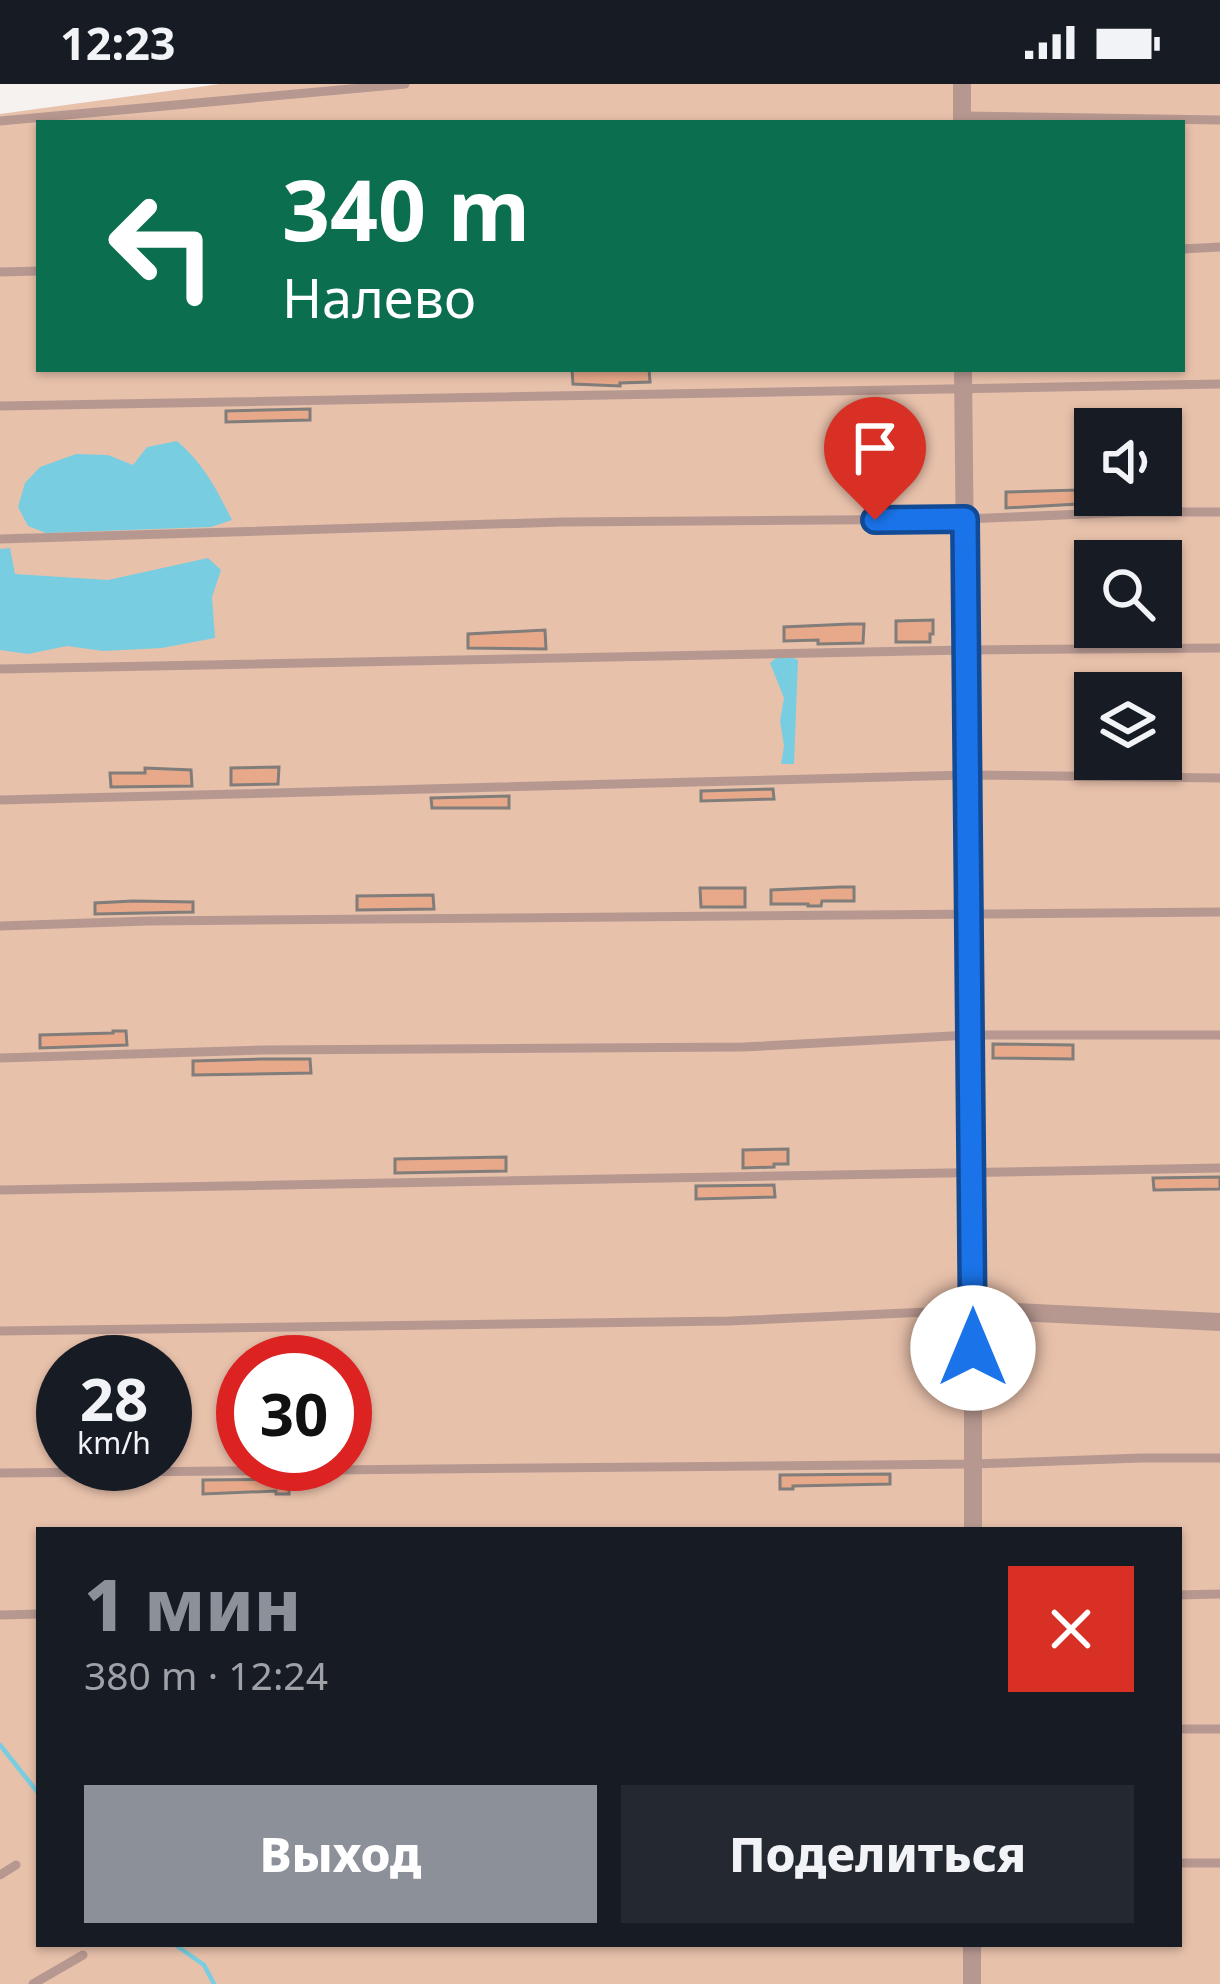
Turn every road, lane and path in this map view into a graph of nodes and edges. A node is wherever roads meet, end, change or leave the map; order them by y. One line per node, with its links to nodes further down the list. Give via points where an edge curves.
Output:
1 (406, 84): 5 (lane)
2 (962, 84): 3 (street)
3 (962, 119): 4 (lane)
4 (1220, 120)
5 (0, 121)
6 (1220, 247): 7 (lane)
7 (1185, 249)
8 (36, 271): 9 (lane)
9 (0, 272)
10 (963, 379): 11 (lane); 12 (lane); 14 (street)
11 (1220, 384)
12 (0, 406)
13 (1220, 512): 14 (lane)
14 (965, 519): 15 (lane, via 562,521); 17 (street)
15 (0, 539)
16 (1220, 647): 17 (lane)
17 (966, 650): 18 (lane); 19 (street)
18 (0, 669)
19 (968, 776): 20 (lane); 21 (lane); 23 (street)
20 (1220, 778)
21 (0, 800)
22 (1220, 912): 23 (lane)
23 (969, 913): 24 (lane); 25 (street)
24 (0, 926)
25 (970, 1035): 26 (lane); 27 (lane, via 743,1047); 29 (street)
26 (1220, 1035)
27 (0, 1058)
28 (1220, 1168): 29 (lane)
29 (971, 1172): 30 (lane); 31 (street)
30 (0, 1190)
31 (973, 1310): 32 (street); 33 (lane); 35 (street)
32 (1220, 1322)
33 (0, 1331)
34 (1220, 1459): 35 (lane)
35 (973, 1464): 36 (lane); 37 (street)
36 (0, 1473)
37 (973, 1527)
38 (1220, 1594): 39 (lane)
39 (1182, 1595)
40 (36, 1614): 41 (lane)
41 (0, 1615)
42 (1220, 1729): 43 (lane)
43 (1182, 1730)
44 (1182, 1863): 45 (lane)
45 (1220, 1863)
46 (16, 1865): 47 (lane)
47 (0, 1875)
48 (972, 1947): 51 (street)
49 (83, 1955): 50 (lane)
50 (33, 1984)
51 (972, 1984)

